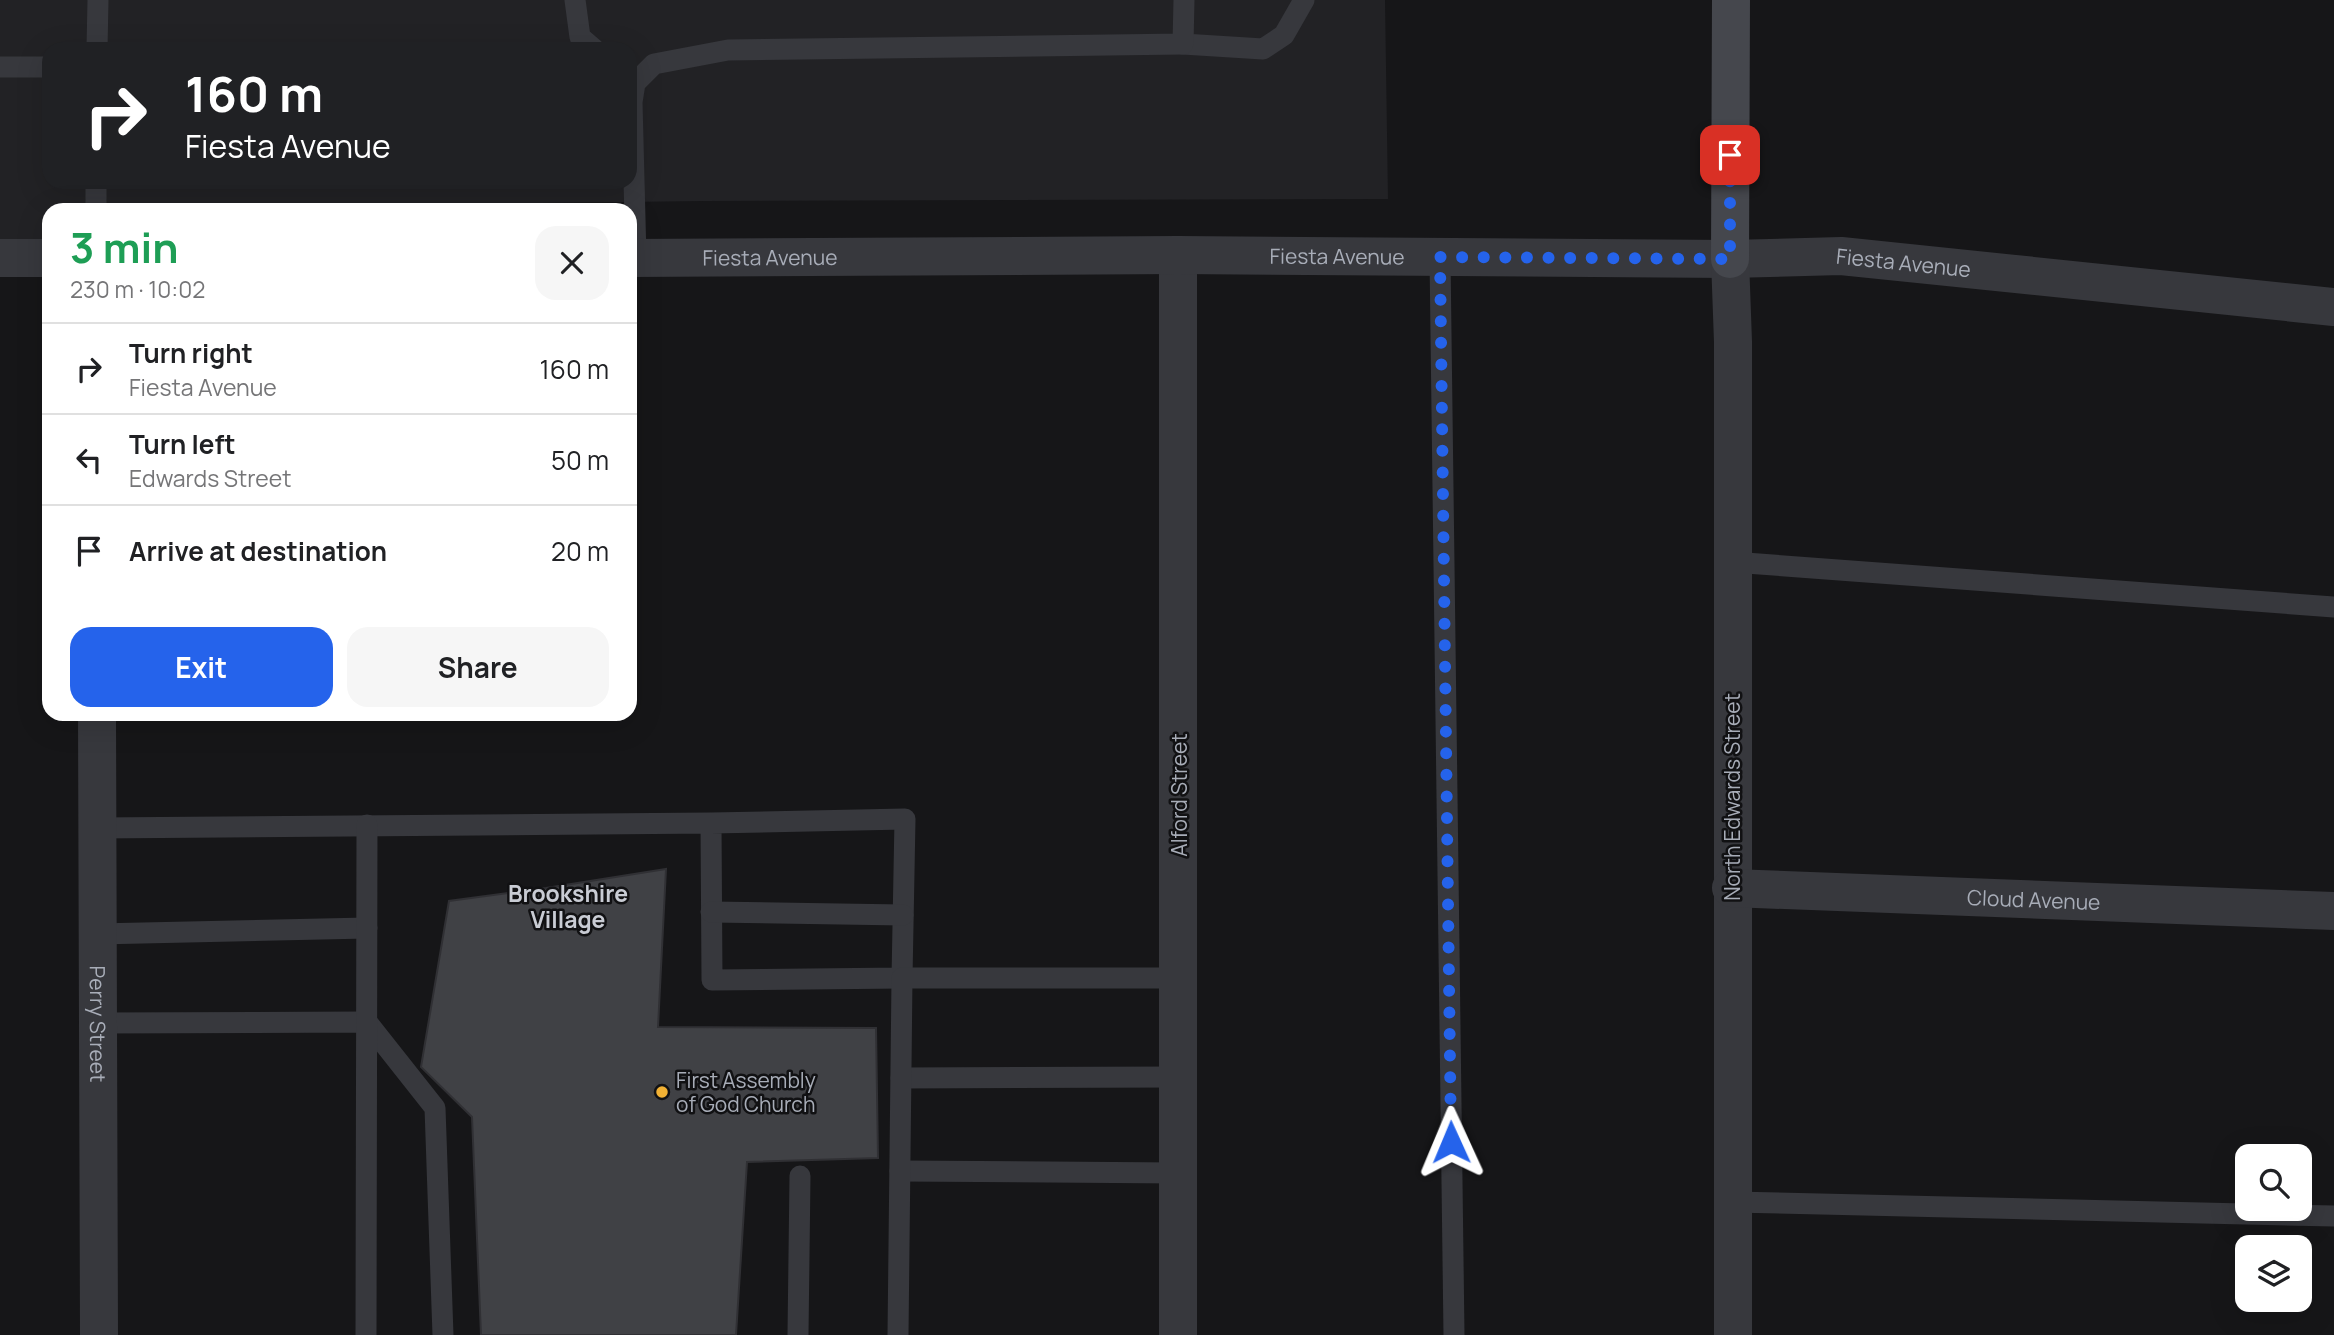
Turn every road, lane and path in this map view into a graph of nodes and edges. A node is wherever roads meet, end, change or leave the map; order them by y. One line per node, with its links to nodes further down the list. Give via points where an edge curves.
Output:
1 (98, 0): 6 (lane)
2 (575, 0): 7 (lane, via 580,37)
3 (1184, 0): 8 (lane)
4 (1304, 0): 8 (lane, via 1284,36 1263,50)
5 (1731, 0): 17 (street)
6 (97, 42)
7 (586, 42)
8 (1183, 44): 11 (lane, via 728,50 654,64)
9 (0, 67): 10 (lane)
10 (42, 67)
11 (637, 77)
12 (1178, 255): 13 (street, Fiesta Avenue); 16 (street, Fiesta Avenue); 32 (street, Alford Street)
13 (1440, 257): 17 (street, Fiesta Avenue); 48 (lane)
14 (0, 258): 15 (street)
15 (42, 258)
16 (637, 258)
17 (1730, 259): 18 (street, Fiesta Avenue, via 1841,256); 19 (street, North Edwards Street)
18 (2334, 307)
19 (1732, 562): 20 (lane); 25 (street, North Edwards Street)
20 (2334, 607)
21 (97, 721): 24 (street, Perry Street)
22 (711, 823): 23 (lane); 27 (lane); 28 (lane, via 905,819)
23 (367, 825): 24 (lane); 29 (lane)
24 (97, 828): 30 (street, Perry Street)
25 (1731, 888): 26 (street, Cloud Avenue); 40 (street, North Edwards Street)
26 (2334, 911)
27 (711, 912): 28 (lane); 31 (lane, via 712,980)
28 (903, 915): 31 (lane)
29 (367, 928): 30 (lane); 33 (lane)
30 (97, 934): 34 (street, Perry Street)
31 (902, 978): 32 (lane); 36 (lane)
32 (1178, 978): 35 (street, Alford Street)
33 (367, 1022): 34 (lane); 43 (lane); 44 (lane, via 435,1108)
34 (98, 1023): 42 (street, Perry Street)
35 (1178, 1077): 36 (lane); 38 (street, Alford Street)
36 (901, 1078): 37 (lane)
37 (900, 1171): 38 (lane); 46 (lane)
38 (1178, 1173): 47 (street, Alford Street)
39 (800, 1176): 45 (lane)
40 (1732, 1202): 41 (lane); 49 (street, North Edwards Street)
41 (2334, 1216)
42 (99, 1335)
43 (366, 1335)
44 (443, 1335)
45 (798, 1335)
46 (898, 1335)
47 (1178, 1335)
48 (1454, 1335)
49 (1733, 1335)

